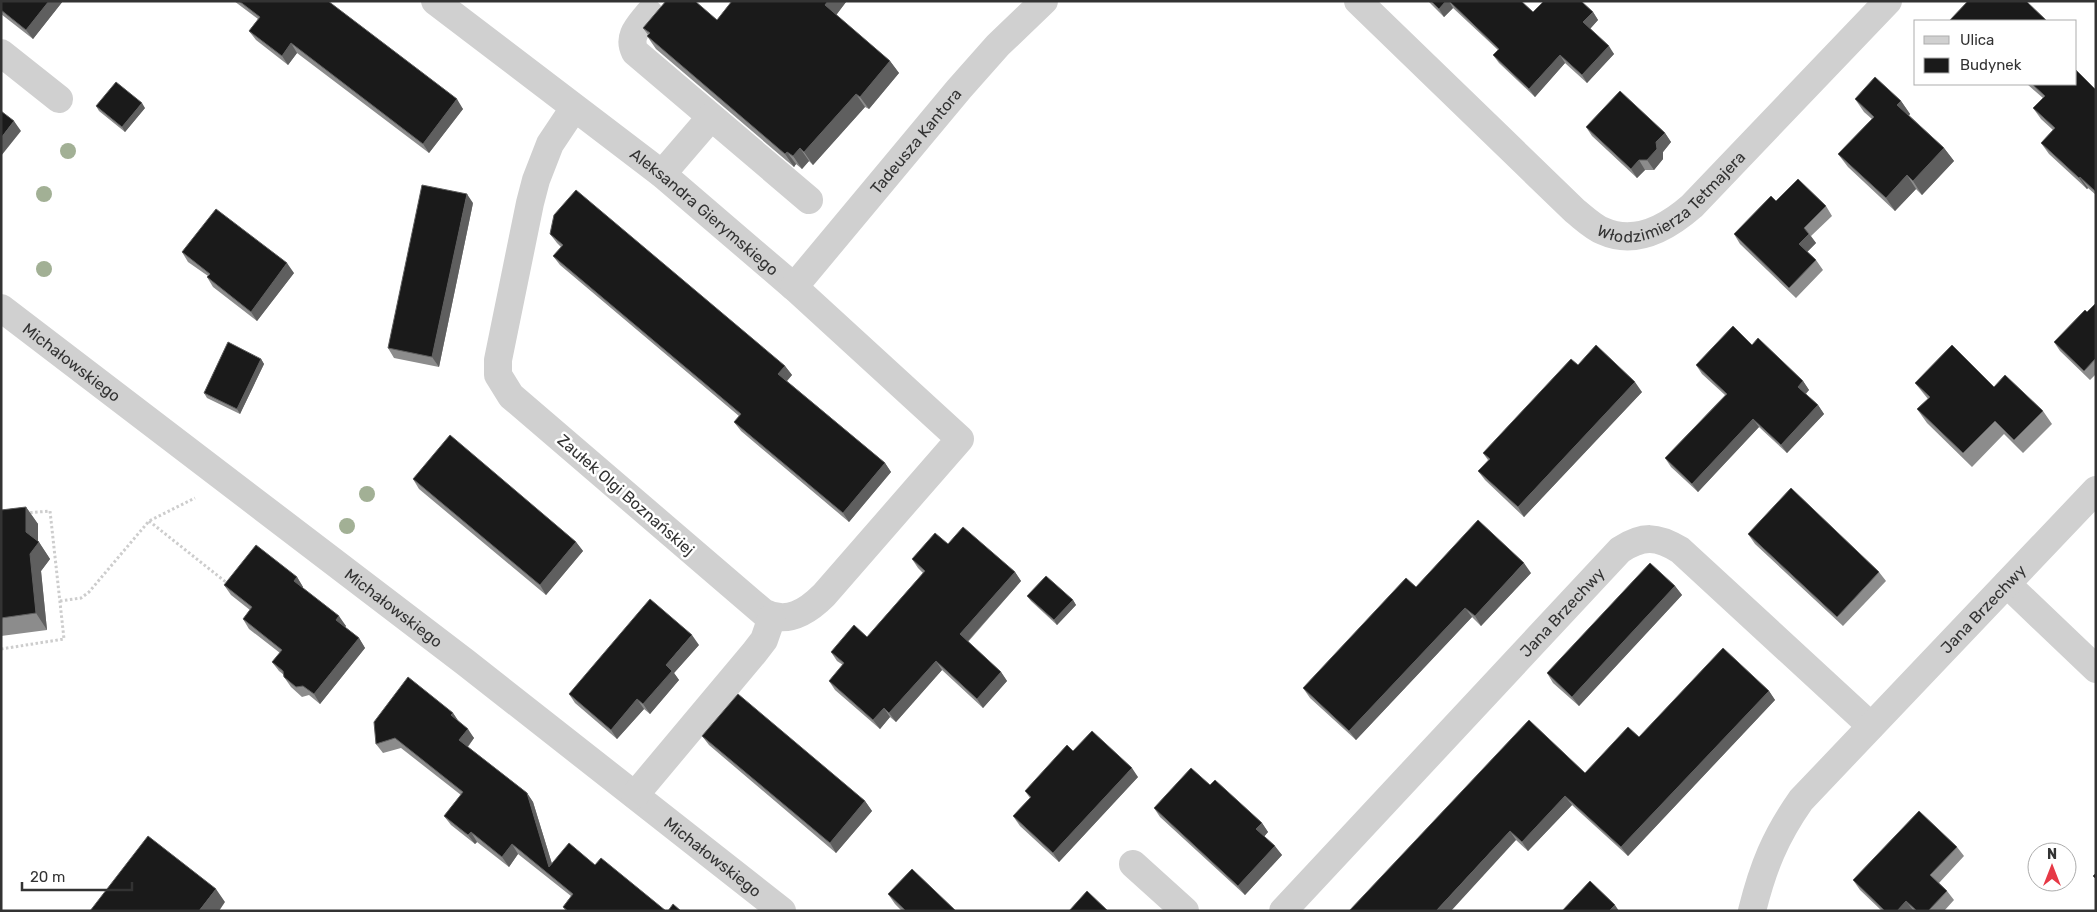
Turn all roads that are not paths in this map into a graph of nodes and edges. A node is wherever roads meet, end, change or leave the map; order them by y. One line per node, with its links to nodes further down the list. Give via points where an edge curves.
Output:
1 (435, 1): 5 (street, Aleksandra Gierymskiego)
2 (1044, 1): 13 (street, Tadeusza Kantora, via 998,45 959,89)
3 (1358, 1): 4 (street, Włodzimierza Tetmajera, via 1575,211 1604,232 1622,236 1660,230 1678,219)
4 (1888, 1)
5 (467, 11): 9 (street, Aleksandra Gierymskiego)
6 (649, 13): 10 (street, via 631,39 635,52)
7 (1, 53): 8 (street)
8 (59, 99)
9 (574, 108): 11 (street, Aleksandra Gierymskiego); 17 (street, Zaułek Olgi Boznańskiej, via 550,144 536,180 500,344 498,375 511,396)
10 (710, 117): 11 (street); 12 (street)
11 (662, 174): 13 (street, Aleksandra Gierymskiego)
12 (809, 200)
13 (794, 287): 17 (street, Aleksandra Gierymskiego, via 960,439 814,605 789,618)
14 (1, 308): 20 (street, Michałowskiego)
15 (2096, 490): 16 (street, Jana Brzechwy)
16 (2007, 584): 18 (street); 19 (street, Jana Brzechwy)
17 (772, 617): 20 (street, via 764,640 754,653)
18 (2096, 669)
19 (1871, 726): 24 (street, Jana Brzechwy, via 1680,550 1667,542 1643,539 1632,542 1620,550); 25 (street, Jana Brzechwy, via 1815,784 1788,819 1764,867)
20 (635, 795): 22 (street, Michałowskiego)
21 (1133, 864): 23 (street)
22 (782, 911)
23 (1185, 911)
24 (1283, 911)
25 (1752, 911)

